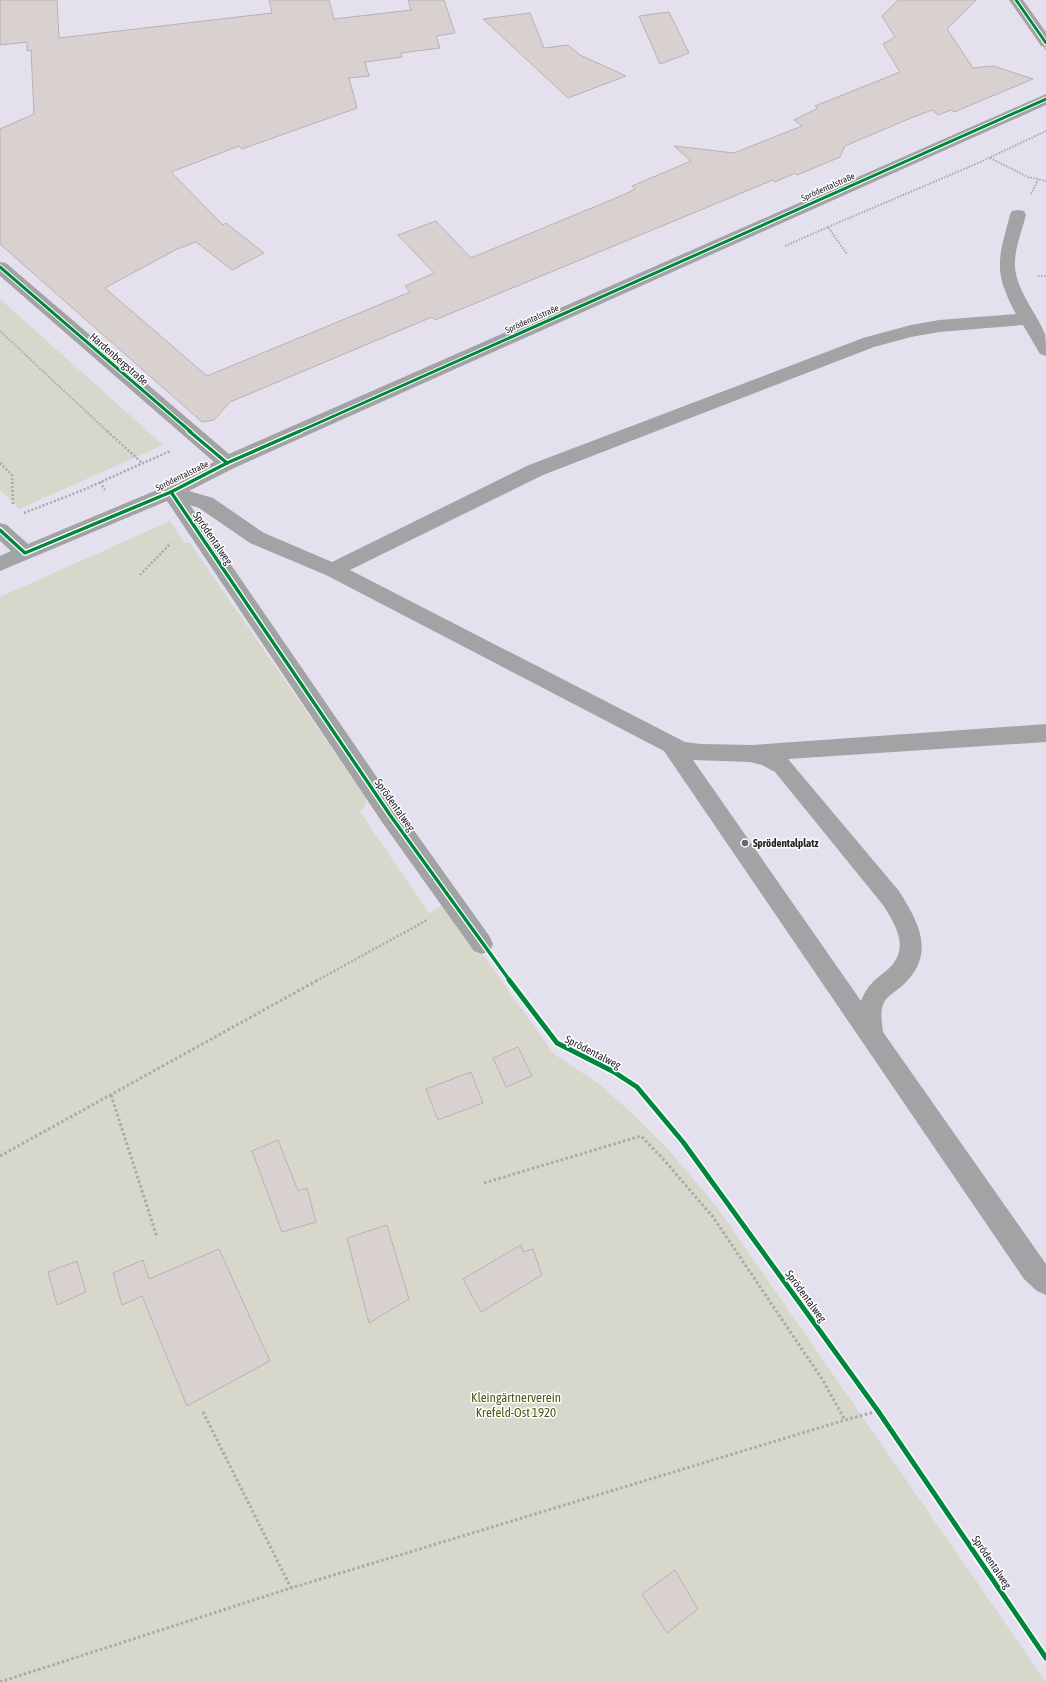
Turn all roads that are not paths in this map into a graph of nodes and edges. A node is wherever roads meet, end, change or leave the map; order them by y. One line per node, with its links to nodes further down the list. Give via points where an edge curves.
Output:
1 (1016, 0): 2 (main road)
2 (1046, 43)
3 (1046, 99): 8 (street, Sprödentalstraße)
4 (1018, 215): 6 (street, via 1007,266 1009,278)
5 (0, 267): 8 (street, Hardenbergstraße)
6 (1027, 319): 7 (street); 13 (street, via 939,326 870,342 536,470)
7 (1046, 350)
8 (227, 464): 9 (street, Sprödentalstraße)
9 (171, 492): 11 (street, Sprödentalstraße); 13 (street, via 206,502 257,538); 17 (street, Sprödentalweg, via 390,815)
10 (0, 530): 11 (street)
11 (25, 554): 12 (street, Sprödentalstraße)
12 (0, 564)
13 (333, 570): 15 (street)
14 (1046, 733): 16 (street)
15 (671, 745): 16 (street, via 701,753); 18 (street)
16 (750, 752): 18 (street, via 768,757 783,766 891,898 905,920 911,937 911,954 904,970 883,986 872,1000 869,1018)
17 (482, 944)
18 (872, 1036): 19 (street, via 1033,1270)
19 (1046, 1282)

